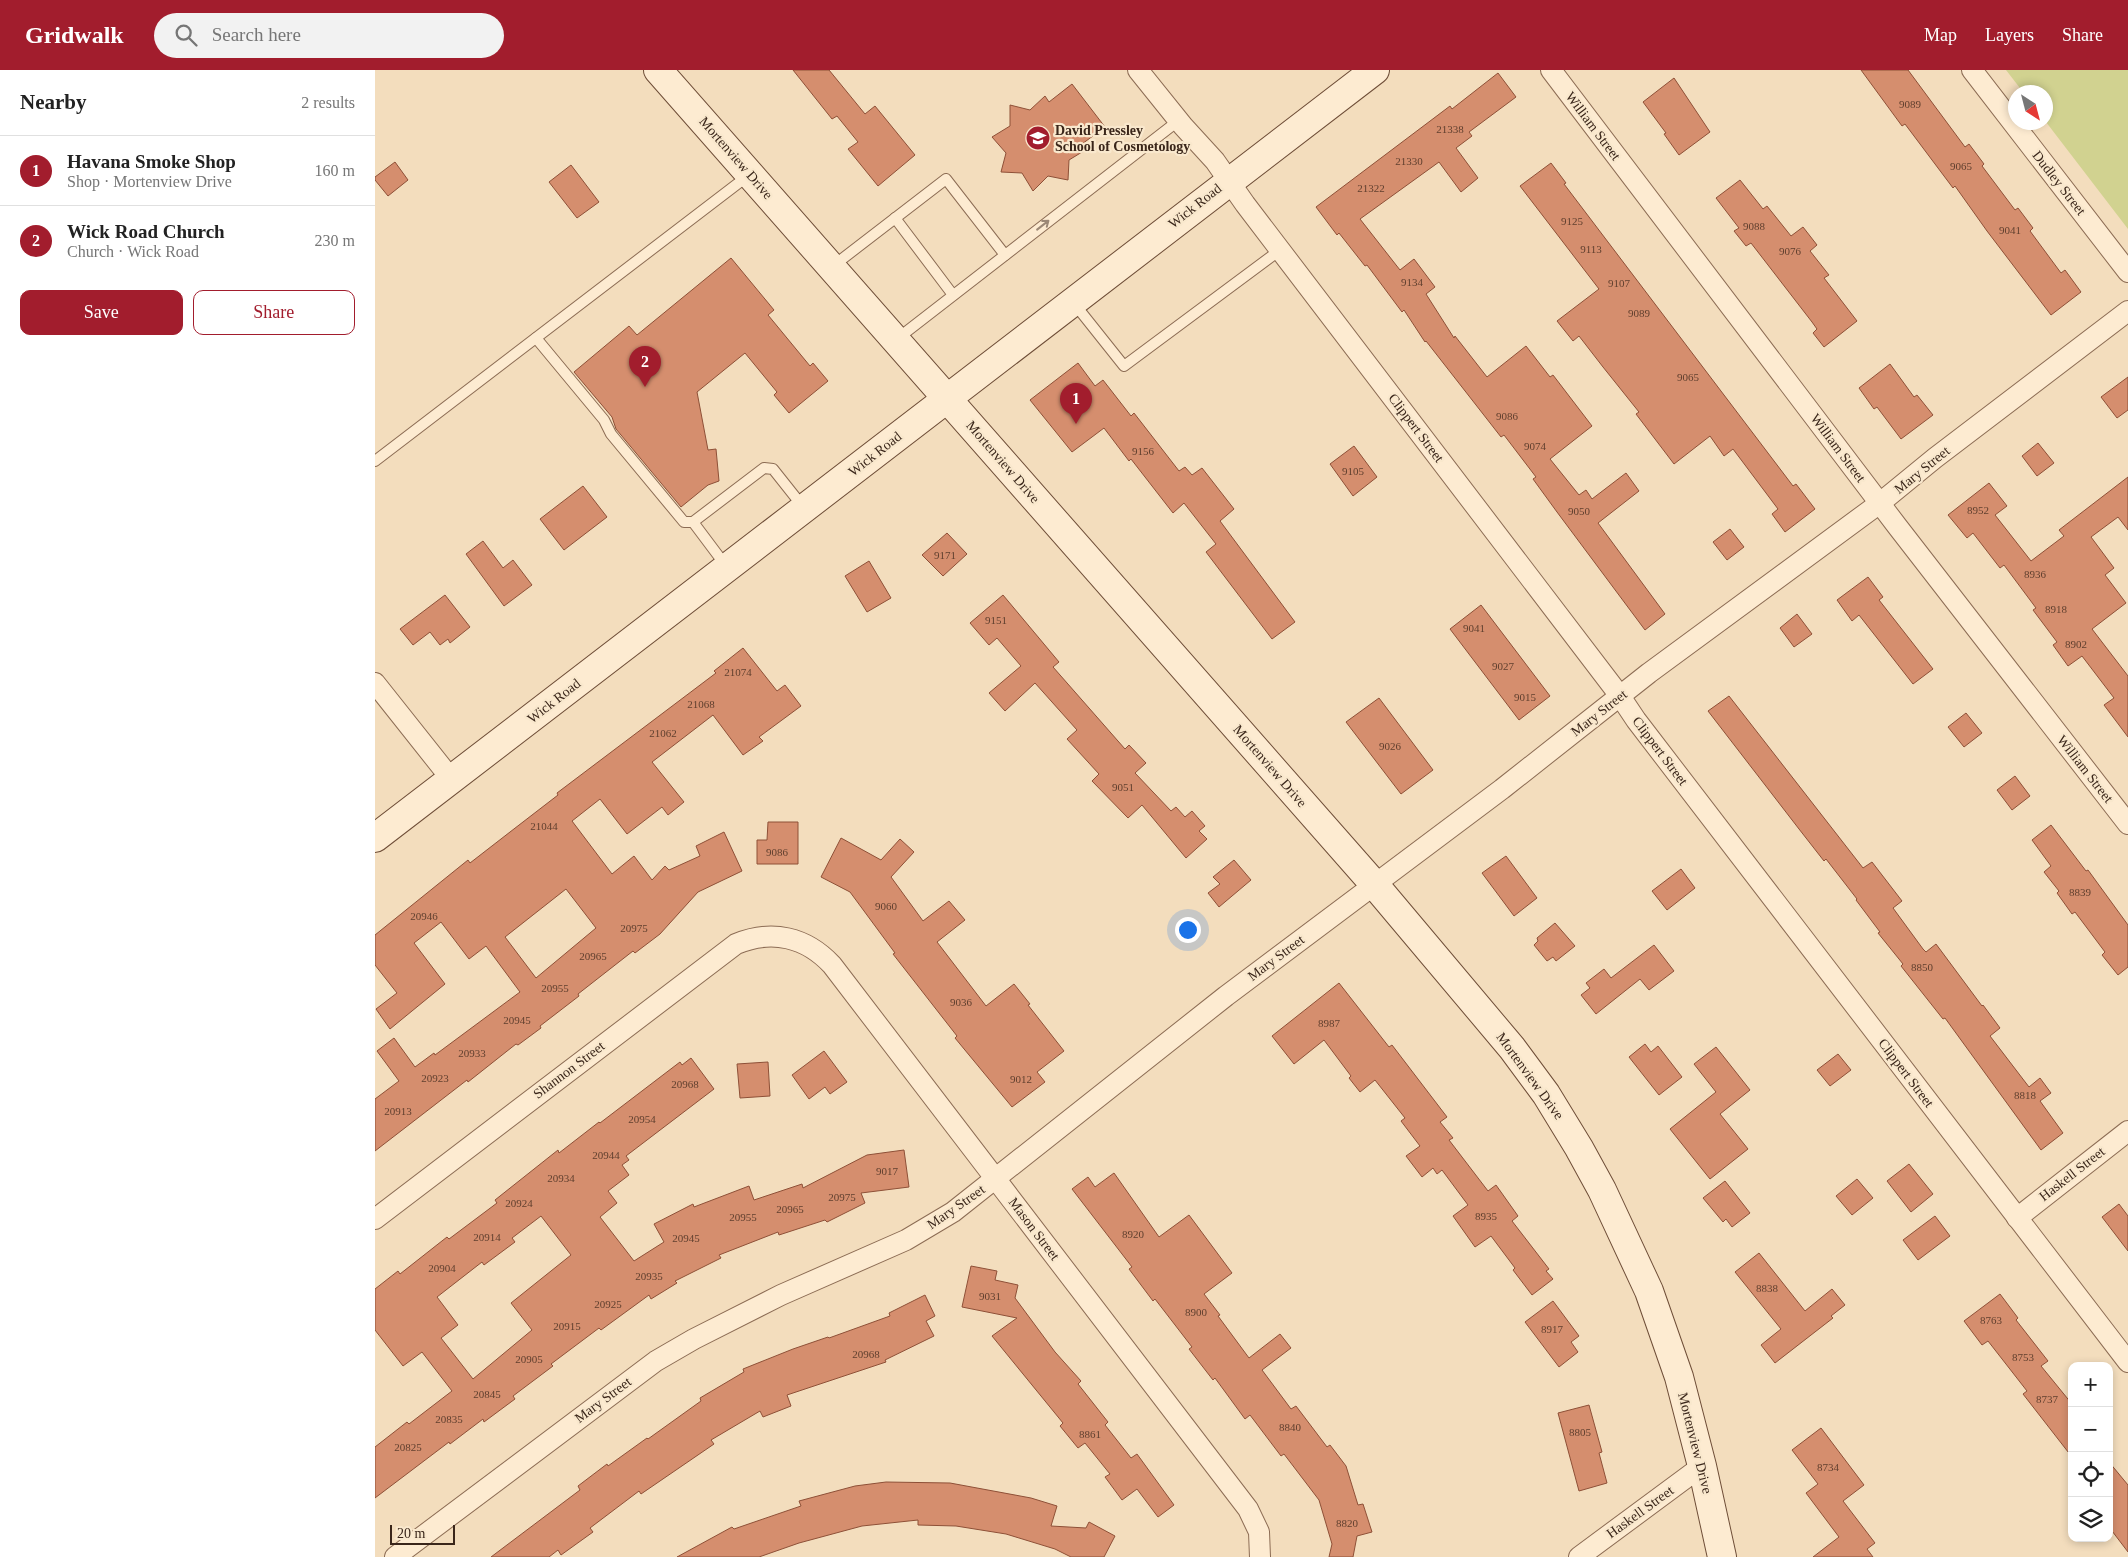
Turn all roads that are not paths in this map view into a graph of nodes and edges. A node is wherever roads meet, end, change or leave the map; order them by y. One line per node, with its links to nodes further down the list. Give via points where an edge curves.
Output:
1 (658, 70): 7 (street, Mortenview Drive)
2 (1138, 70): 6 (street, Clippert Street)
3 (1375, 70): 8 (street, Wick Road)
4 (1551, 70): 21 (street, William Street)
5 (1972, 70): 13 (street, Dudley Street)
6 (1178, 121): 8 (street, Clippert Street); 11 (lane, one-way to 6)
7 (750, 174): 12 (street, Mortenview Drive); 17 (lane)
8 (1229, 180): 10 (street, Clippert Street); 15 (street, Wick Road)
9 (895, 218): 11 (lane, via 946,179); 12 (lane); 14 (lane)
10 (1280, 250): 15 (lane, via 1124,366); 26 (street, Clippert Street)
11 (1005, 255): 14 (lane)
12 (831, 267): 18 (street, Mortenview Drive)
13 (2128, 272)
14 (953, 295): 18 (lane)
15 (1073, 302): 19 (street, Wick Road)
16 (2128, 311): 21 (street, Mary Street)
17 (536, 338): 20 (lane); 23 (lane, via 684,522)
18 (896, 340): 19 (street, Mortenview Drive)
19 (947, 399): 22 (street, Wick Road); 30 (street, Mortenview Drive)
20 (375, 461)
21 (1881, 503): 26 (street, Mary Street); 28 (street, William Street)
22 (805, 508): 23 (lane, via 773,469 764,468); 24 (street, Wick Road)
23 (693, 522): 24 (lane)
24 (727, 568): 27 (street, Wick Road)
25 (375, 682): 27 (street)
26 (1620, 696): 30 (street, Mary Street); 34 (street, Clippert Street)
27 (452, 780): 29 (street, Wick Road)
28 (2128, 824)
29 (375, 838)
30 (1374, 884): 33 (street, Mary Street); 37 (street, Mortenview Drive, via 1512,1048 1546,1094 1579,1148 1649,1291 1679,1377)
31 (771, 936): 33 (street, Mason Street, via 805,943 823,955); 35 (street, Shannon Street, via 749,939 725,951)
32 (2128, 1131): 34 (street, Haskell Street)
33 (996, 1178): 38 (street, Mary Street, via 953,1212 906,1240 781,1295 657,1361); 39 (street, Mason Street, via 1248,1509 1259,1532)
34 (2017, 1218): 36 (street, Clippert Street)
35 (375, 1219)
36 (2128, 1362)
37 (1702, 1466): 40 (street, Haskell Street); 41 (street, Mortenview Drive)
38 (395, 1557)
39 (1260, 1557)
40 (1579, 1557)
41 (1722, 1557)

